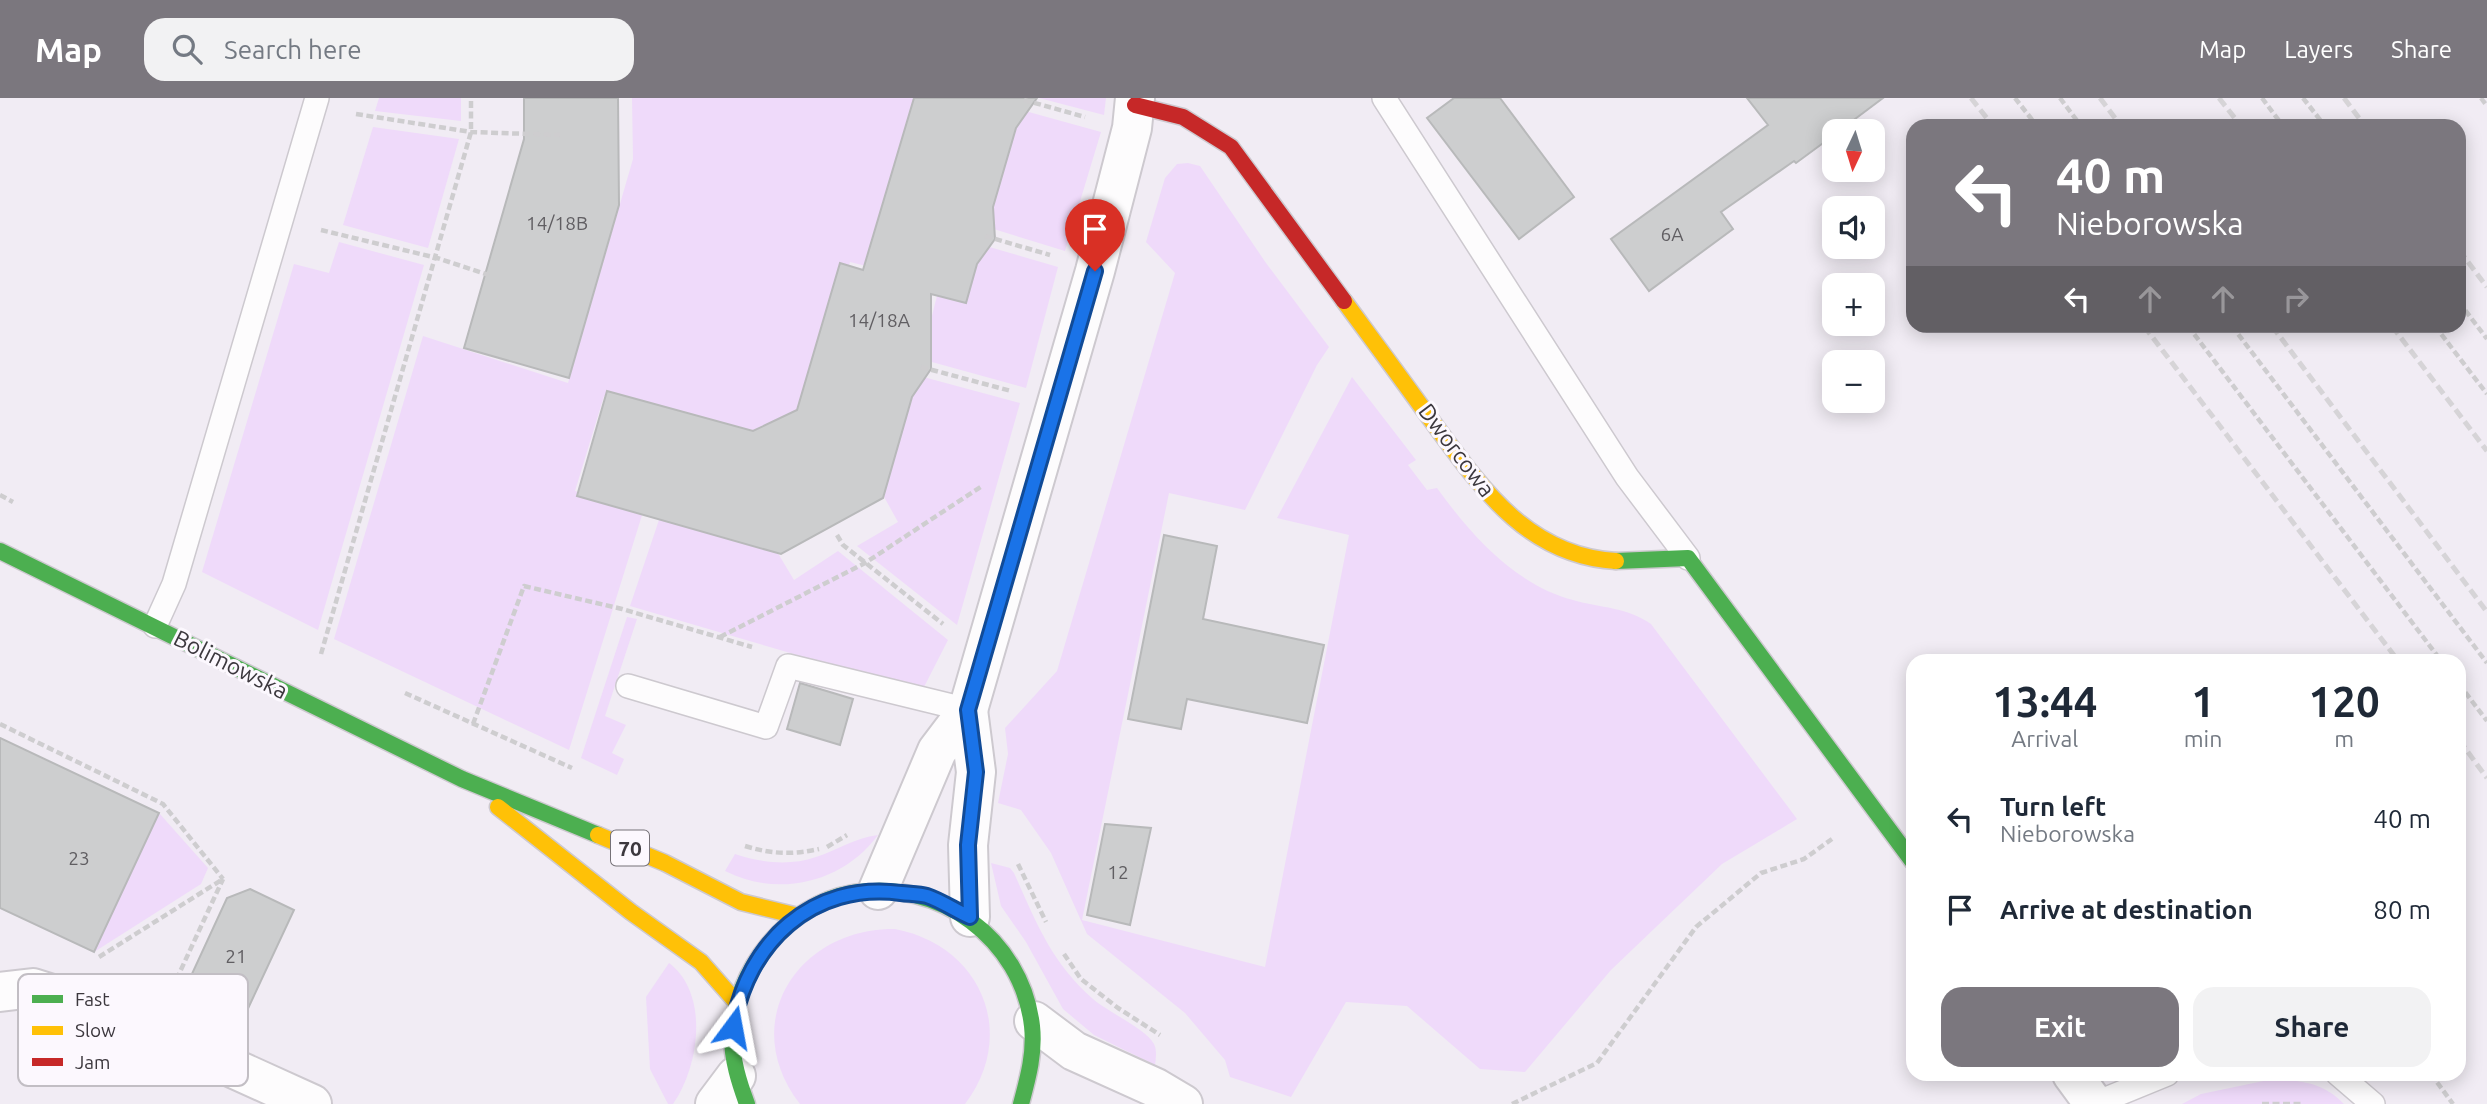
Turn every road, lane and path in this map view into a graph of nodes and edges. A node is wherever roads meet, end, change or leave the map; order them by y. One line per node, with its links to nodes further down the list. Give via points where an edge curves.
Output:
1 (471, 98): 17 (path)
2 (1384, 98): 37 (lane, via 1627,477)
3 (2015, 98): 12 (path)
4 (2060, 98): 13 (path)
5 (2262, 98): 14 (path)
6 (2303, 98): 15 (path)
7 (2481, 98): 11 (path)
8 (1024, 100): 16 (path)
9 (316, 101): 17 (path, via 374,119); 19 (lane)
10 (1135, 102): 37 (main road, Dworcowa, via 1183,117 1231,147 1483,490 1533,535 1577,555 1619,563); 49 (street, via 1095,271)
11 (2487, 106)
12 (2031, 119)
13 (2076, 119)
14 (2278, 119)
15 (2320, 119)
16 (1095, 120)
17 (471, 132): 18 (path); 22 (path)
18 (560, 135)
19 (283, 221): 22 (path); 39 (lane, via 174,584)
20 (985, 236): 21 (path)
21 (1056, 256)
22 (436, 258): 23 (path); 42 (path)
23 (489, 275)
24 (2466, 312): 28 (path)
25 (2193, 333): 43 (path)
26 (2237, 333): 45 (path)
27 (2440, 333): 31 (path)
28 (2487, 340)
29 (921, 367): 30 (path)
30 (1015, 393)
31 (2487, 394)
32 (985, 484): 38 (path)
33 (0, 495): 34 (path)
34 (23, 507)
35 (837, 535): 38 (path)
36 (0, 551): 39 (main road, Bolimowska / 70)
37 (1688, 558): 56 (main road)
38 (865, 563): 40 (path); 52 (path, via 719,637 524,586)
39 (155, 626): 54 (main road, Bolimowska / 70)
40 (948, 628)
41 (309, 648): 42 (path)
42 (321, 654): 44 (path)
43 (2436, 654)
44 (334, 659)
45 (2487, 663)
46 (628, 686): 49 (lane, via 766,727 788,666)
47 (397, 689): 52 (path)
48 (2466, 693): 50 (path)
49 (968, 710): 58 (street, via 937,751); 60 (street, via 976,772 968,845)
50 (2487, 721)
51 (0, 724): 57 (path, via 163,804)
52 (472, 724): 53 (path)
53 (582, 773)
54 (462, 779): 59 (main road, Bolimowska / 70, via 665,863 741,902); 65 (main road, Bolimowska / 70, via 701,962)
55 (1832, 839): 76 (path, via 1804,859 1761,873 1696,927 1597,1063)
56 (1906, 853)
57 (223, 879): 61 (path); 62 (path)
58 (878, 890): 59 (main road, via 850,893); 60 (main road, via 926,896)
59 (798, 916): 65 (main road, via 771,940 750,969)
60 (970, 917): 66 (main road, via 1001,945 1016,969)
61 (90, 962)
62 (179, 974)
63 (18, 990): 64 (street)
64 (0, 992)
65 (737, 1003): 72 (main road)
66 (1034, 1021): 74 (main road, via 1035,1053); 75 (street, via 1074,1051)
67 (248, 1075): 73 (street)
68 (2077, 1081): 77 (street)
69 (2150, 1081): 77 (lane)
70 (2346, 1081): 80 (lane)
71 (2436, 1081): 81 (path)
72 (733, 1095)
73 (312, 1104)
74 (1021, 1104)
75 (1183, 1104)
76 (1512, 1104)
77 (2094, 1104)
78 (2262, 1104): 79 (path)
79 (2302, 1104)
80 (2373, 1104)
81 (2453, 1104)

